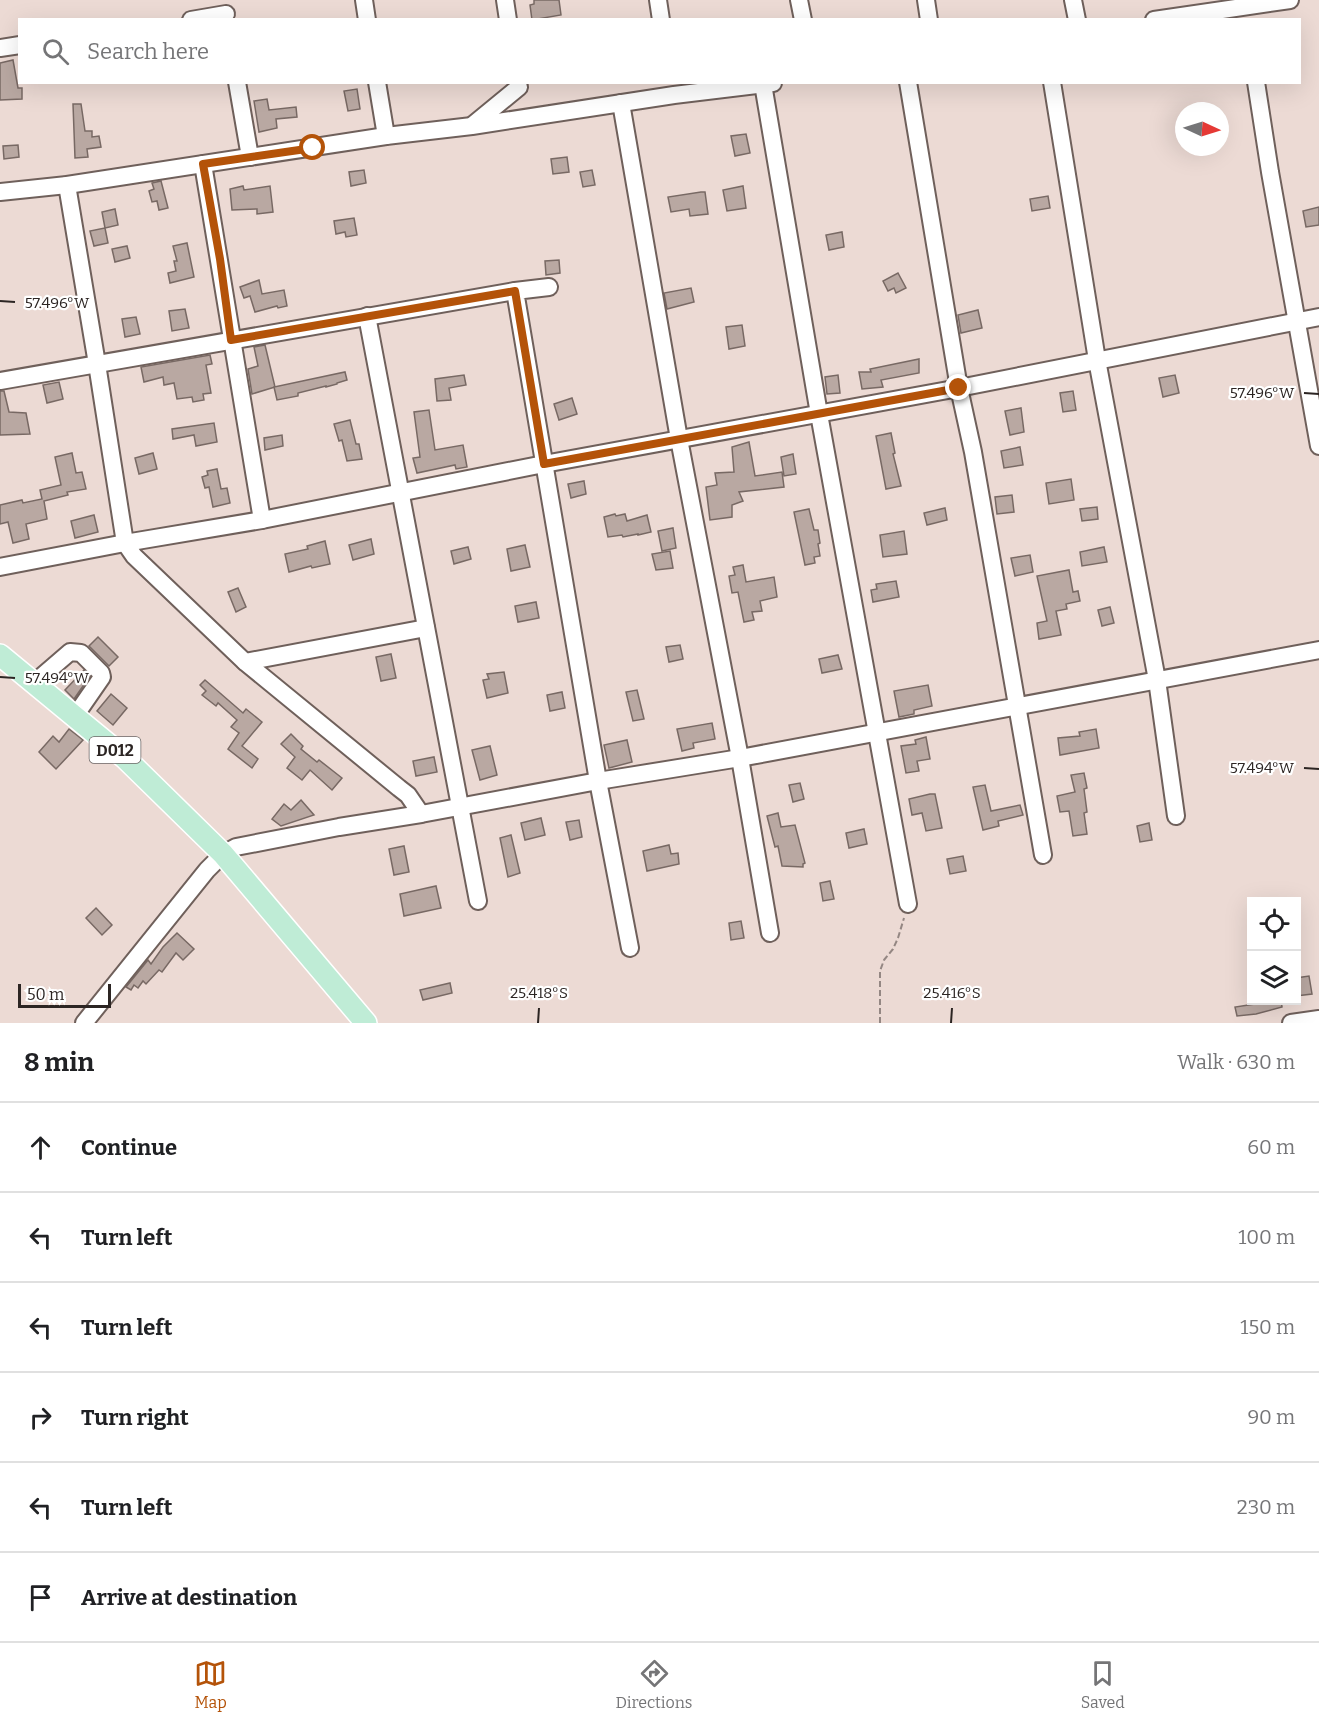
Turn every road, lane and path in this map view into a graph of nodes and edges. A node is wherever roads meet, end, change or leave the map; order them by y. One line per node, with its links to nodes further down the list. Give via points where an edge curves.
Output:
1 (364, 0): 12 (street)
2 (505, 0): 13 (street)
3 (658, 0): 14 (street)
4 (799, 0): 15 (street)
5 (926, 0): 16 (street)
6 (1074, 0): 17 (street)
7 (1290, 0): 10 (street)
8 (1210, 6): 10 (street); 18 (street)
9 (225, 11): 11 (street)
10 (1245, 14)
11 (199, 18)
12 (367, 18)
13 (508, 18)
14 (661, 18)
15 (803, 18)
16 (928, 18)
17 (1077, 18)
18 (1162, 18)
19 (18, 45): 20 (street)
20 (0, 48)
21 (237, 84): 34 (street)
22 (377, 84): 33 (street)
23 (752, 84): 29 (street)
24 (768, 84): 49 (street)
25 (908, 84): 48 (street)
26 (1052, 84): 45 (street)
27 (1256, 84): 43 (street)
28 (519, 85): 31 (street); 32 (street)
29 (673, 89): 30 (street)
30 (621, 103): 31 (street); 50 (street)
31 (525, 117): 32 (street)
32 (472, 126): 33 (street)
33 (386, 136): 34 (street)
34 (250, 157): 35 (street)
35 (203, 164): 36 (street); 44 (street)
36 (67, 185): 38 (street); 46 (street)
37 (0, 188): 38 (street)
38 (0, 192)
39 (549, 287): 40 (street)
40 (515, 291): 41 (street); 52 (street)
41 (367, 316): 44 (street); 53 (street)
42 (1319, 317): 43 (street)
43 (1296, 321): 45 (street); 51 (street)
44 (231, 340): 46 (street); 54 (street)
45 (1097, 360): 48 (street); 61 (street)
46 (98, 364): 47 (street); 55 (street)
47 (0, 381)
48 (959, 388): 49 (street); 63 (street)
49 (819, 414): 50 (street); 65 (street)
50 (680, 439): 52 (street); 66 (street)
51 (1319, 446)
52 (544, 464): 53 (street); 67 (street)
53 (400, 494): 54 (street); 57 (street)
54 (262, 520): 55 (street)
55 (125, 543): 56 (street); 60 (street)
56 (0, 567)
57 (426, 628): 60 (street); 68 (street)
58 (1319, 650): 61 (street)
59 (0, 655): 62 (main road, D012)
60 (245, 662): 69 (street, via 408,795)
61 (1157, 680): 63 (street); 70 (street)
62 (34, 683): 64 (main road, D012); 64 (street, via 70,651 81,653 102,677)
63 (1019, 707): 65 (street); 72 (street)
64 (75, 716): 71 (main road, D012, via 125,758)
65 (877, 732): 66 (street); 74 (street)
66 (740, 758): 67 (street); 75 (street)
67 (598, 781): 68 (street); 76 (street)
68 (460, 807): 69 (street); 73 (street)
69 (421, 814): 71 (street, via 236,847)
70 (1176, 816)
71 (223, 854): 78 (street); 79 (main road, D012)
72 (1043, 855)
73 (478, 901)
74 (908, 904): 80 (path, via 898,938 880,971)
75 (770, 933)
76 (630, 948)
77 (1319, 1019): 81 (street)
78 (84, 1023)
79 (366, 1023)
80 (880, 1023)
81 (1291, 1023)

